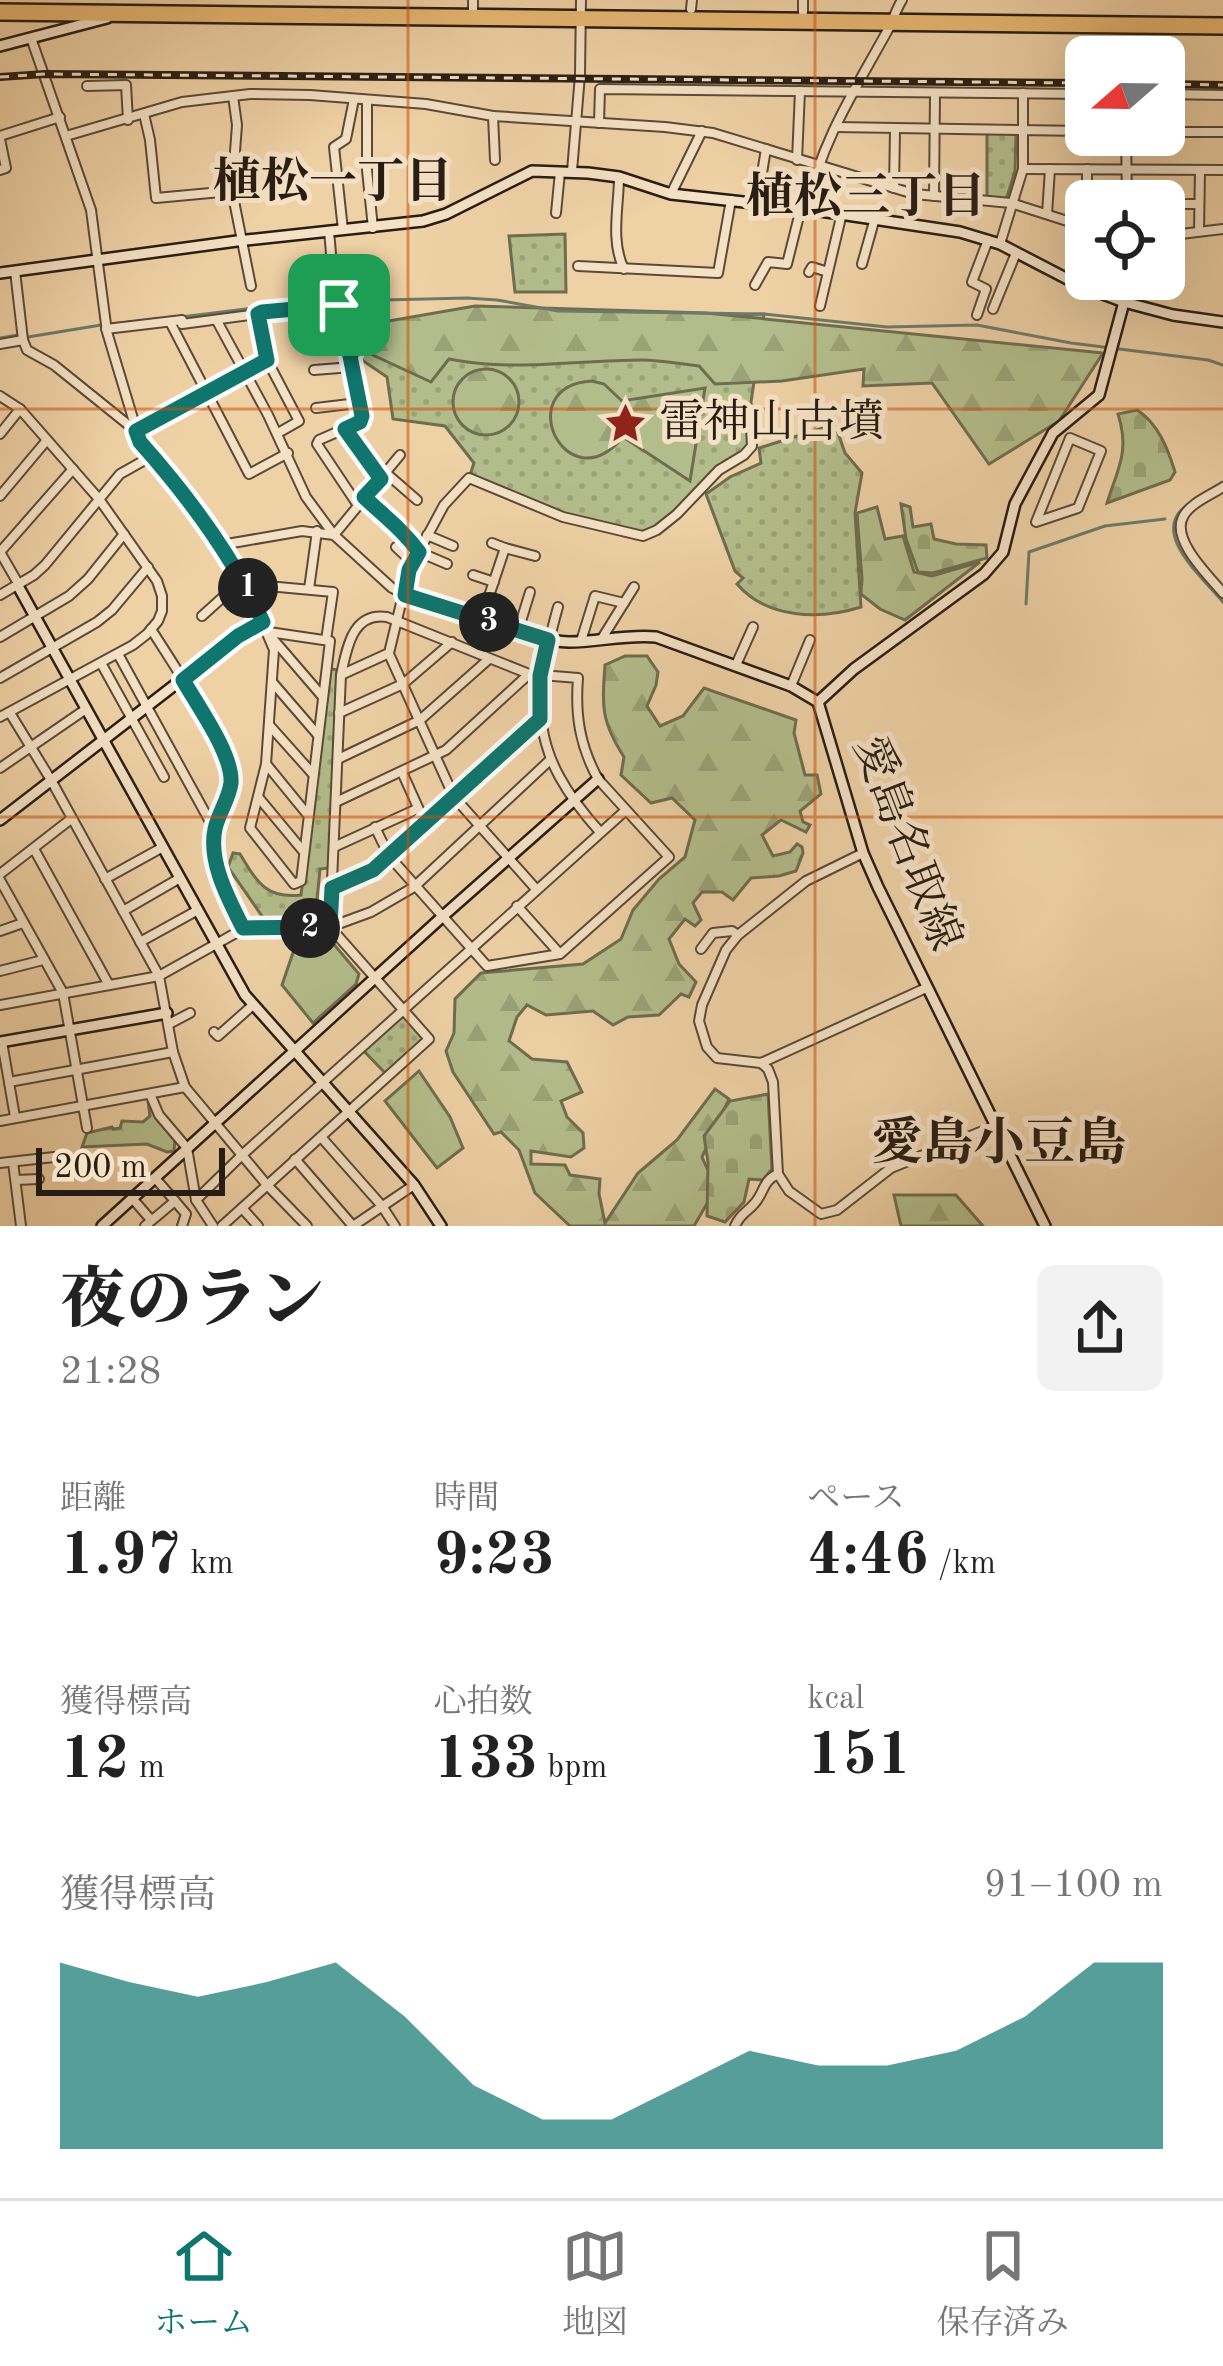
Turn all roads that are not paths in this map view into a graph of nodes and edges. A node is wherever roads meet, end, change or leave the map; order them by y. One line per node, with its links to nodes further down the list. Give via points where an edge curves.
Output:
1 (473, 5): 6 (highway); 7 (highway)
2 (691, 5): 3 (highway); 7 (highway)
3 (803, 6): 8 (highway)
4 (0, 8): 5 (highway)
5 (28, 8): 6 (highway); 11 (street)
6 (142, 8): 7 (highway); 11 (street)
7 (581, 10): 8 (highway); 28 (street)
8 (896, 12): 9 (highway); 10 (highway); 15 (street)
9 (1223, 17)
10 (1223, 26)
11 (30, 36): 12 (street); 26 (street)
12 (0, 46)
13 (87, 86): 27 (street, via 126,85)
14 (800, 91): 15 (street); 29 (street, via 600,88); 43 (street)
15 (853, 92): 16 (street); 30 (street)
16 (935, 93): 17 (street); 32 (street)
17 (1023, 93): 18 (street); 33 (street)
18 (1065, 94)
19 (1185, 94): 20 (street)
20 (1223, 95)
21 (233, 96): 22 (street); 24 (street); 57 (street)
22 (354, 99): 23 (street); 73 (street, via 346,139 334,147)
23 (367, 100): 25 (street); 71 (street)
24 (144, 114): 27 (street); 57 (street, via 156,198)
25 (493, 116): 28 (street); 42 (street)
26 (60, 117): 38 (street); 39 (street)
27 (128, 120): 38 (street)
28 (576, 123): 29 (street); 52 (street)
29 (599, 124): 34 (street)
30 (836, 127): 31 (street); 44 (street)
31 (895, 129): 32 (street); 56 (street)
32 (934, 129): 33 (street); 59 (street)
33 (1022, 130): 35 (street); 45 (street)
34 (702, 131): 40 (street); 58 (street)
35 (1065, 131)
36 (1185, 131): 37 (street)
37 (1223, 131)
38 (66, 136): 80 (street)
39 (0, 138): 49 (street)
40 (766, 149): 43 (street); 61 (street)
41 (1126, 156): 48 (street)
42 (495, 160)
43 (797, 160): 44 (street)
44 (818, 166): 56 (street); 65 (street)
45 (1023, 169): 46 (street); 62 (street)
46 (1050, 169): 47 (street); 68 (street)
47 (1087, 169): 48 (street); 54 (street)
48 (1126, 169): 50 (street); 55 (street)
49 (0, 170)
50 (1200, 170): 51 (street); 64 (street)
51 (1223, 170)
52 (566, 171): 53 (street); 66 (street); 71 (street, via 532,171 446,214)
53 (619, 177): 58 (street); 83 (street)
54 (1087, 180)
55 (1126, 180)
56 (894, 188): 59 (street)
57 (232, 191): 77 (street)
58 (671, 194): 60 (street)
59 (934, 196): 62 (street)
60 (731, 200): 61 (street); 83 (street, via 718,274)
61 (757, 203): 65 (street)
62 (1012, 203): 68 (street); 78 (street)
63 (1185, 204): 64 (street)
64 (1198, 204): 74 (street)
65 (804, 208): 67 (street); 88 (street, via 787,264 768,262)
66 (556, 213)
67 (842, 213): 69 (street); 86 (street)
68 (1047, 214): 70 (street)
69 (875, 218): 78 (street); 81 (street)
70 (1065, 220)
71 (373, 228): 73 (street)
72 (1223, 229): 74 (street)
73 (343, 231): 75 (street)
74 (1199, 231): 76 (street)
75 (329, 232): 77 (street); 90 (street)
76 (1185, 233)
77 (242, 241): 80 (street); 89 (street)
78 (994, 242): 79 (street); 95 (street, via 972,282 986,290)
79 (1016, 253): 91 (street); 93 (street)
80 (98, 260): 84 (street); 99 (street)
81 (862, 264)
82 (578, 266): 83 (street)
83 (623, 269)
84 (15, 271): 87 (street); 100 (street)
85 (809, 272): 86 (street)
86 (828, 272): 92 (street)
87 (0, 273)
88 (755, 285)
89 (251, 286)
90 (338, 302): 94 (street); 103 (street, via 355,330)
91 (1124, 302): 98 (street); 121 (street, 愛島名取線, via 1099,395 1053,434)
92 (820, 306)
93 (993, 309)
94 (258, 314): 96 (street); 102 (street)
95 (977, 315)
96 (217, 321): 97 (street); 105 (street)
97 (170, 322): 99 (street); 106 (street)
98 (1223, 322)
99 (106, 329): 113 (street)
100 (23, 340): 101 (street); 113 (street)
101 (0, 344)
102 (267, 360): 105 (street); 115 (street, via 299,421)
103 (352, 367): 104 (street); 108 (street)
104 (314, 370)
105 (244, 373): 106 (street); 115 (street)
106 (206, 394): 113 (street); 117 (street, via 249,474)
107 (0, 396): 110 (street)
108 (358, 403): 109 (street); 112 (street, via 360,422)
109 (316, 407)
110 (20, 409): 114 (street); 116 (street)
111 (750, 409): 132 (street, via 752,446 643,536 562,517 469,478)
112 (345, 429): 122 (street); 127 (street, via 316,444)
113 (136, 431): 119 (street)
114 (0, 434)
115 (278, 434): 117 (street)
116 (47, 440): 120 (street); 125 (street)
117 (288, 454): 131 (street)
118 (400, 455): 122 (street)
119 (152, 456): 126 (street); 134 (street)
120 (73, 469): 126 (street); 138 (street)
121 (1031, 474): 123 (street); 187 (street, 愛島名取線, via 994,566)
122 (384, 476): 127 (street); 128 (street)
123 (1050, 484): 123 (street, via 1070,438 1101,451 1078,508 1034,524)
124 (1223, 487): 151 (street, via 1178,514 1185,544)
125 (0, 496)
126 (99, 499): 130 (street); 147 (street)
127 (361, 500): 131 (street); 139 (street)
128 (417, 500)
129 (317, 531): 131 (street); 134 (street); 149 (street)
130 (124, 533): 143 (street); 157 (street, via 88,579)
131 (334, 535): 152 (street)
132 (427, 535): 135 (street); 139 (street)
133 (492, 543): 137 (street)
134 (221, 545): 145 (street)
135 (453, 546)
136 (396, 547): 141 (street)
137 (506, 548): 140 (street); 146 (street)
138 (0, 552): 147 (street)
139 (419, 552): 141 (street); 142 (street)
140 (535, 556)
141 (413, 563): 152 (street)
142 (447, 564)
143 (148, 567): 162 (street, via 162,596); 172 (street, via 112,610)
144 (473, 575): 146 (street)
145 (244, 581): 149 (street); 156 (street); 163 (street)
146 (494, 582): 158 (street)
147 (18, 585): 153 (street); 157 (street)
148 (634, 587): 154 (street)
149 (309, 589): 169 (street, via 333,592)
150 (530, 592): 164 (street)
151 (1223, 593)
152 (405, 595): 158 (street); 159 (street)
153 (0, 596)
154 (624, 603): 167 (street); 170 (street, via 595,596)
155 (558, 607): 166 (street)
156 (202, 616)
157 (35, 617): 165 (street); 172 (street)
158 (481, 620): 160 (street)
159 (399, 621): 171 (street); 173 (street); 178 (street, via 378,615 360,624)
160 (495, 624): 164 (street)
161 (753, 627): 177 (street)
162 (151, 629): 174 (street); 181 (street)
163 (268, 630): 169 (street); 181 (street, via 238,636); 183 (street); 186 (street)
164 (518, 632): 166 (street)
165 (0, 637)
166 (548, 640): 170 (street); 179 (street)
167 (601, 640): 170 (street); 177 (street, via 656,637)
168 (810, 640): 185 (street)
169 (332, 641): 186 (street)
170 (581, 641)
171 (452, 642): 175 (street); 184 (street)
172 (52, 648): 180 (street); 182 (street)
173 (389, 653): 178 (street); 184 (street)
174 (118, 654): 176 (street); 188 (street)
175 (489, 659): 179 (street); 194 (street)
176 (101, 663): 182 (street); 192 (street)
177 (736, 665): 185 (street)
178 (341, 675): 190 (street)
179 (535, 675): 193 (street); 199 (street); 207 (street, via 578,679 578,727)
180 (0, 677)
181 (183, 680): 188 (street); 221 (street, via 227,762 231,782)
182 (69, 681): 189 (street); 191 (street)
183 (273, 683): 195 (street); 196 (street)
184 (403, 684): 190 (street); 194 (street)
185 (791, 686): 187 (street)
186 (322, 697): 196 (street)
187 (818, 702): 227 (street, 愛島名取線)
188 (147, 706): 192 (street); 221 (street)
189 (86, 710): 197 (street); 198 (street)
190 (339, 713): 200 (street)
191 (5, 715): 198 (street)
192 (133, 718): 197 (street); 206 (street)
193 (540, 719): 201 (street); 209 (street)
194 (420, 720): 199 (street); 200 (street)
195 (270, 725): 202 (street); 205 (street)
196 (318, 735): 205 (street)
197 (104, 740): 208 (street); 223 (street)
198 (31, 747): 203 (street); 208 (street)
199 (435, 757): 204 (street); 209 (street)
200 (338, 759): 211 (street)
201 (550, 760): 212 (street); 219 (street)
202 (266, 764): 210 (street); 215 (street)
203 (0, 768)
204 (402, 772): 211 (street); 213 (street)
205 (313, 774): 215 (street)
206 (164, 777)
207 (598, 779): 212 (street); 214 (street)
208 (51, 780): 216 (street); 217 (street)
209 (454, 796): 218 (street); 219 (street)
210 (259, 797): 226 (street); 226 (street, via 250,828 294,884)
211 (336, 802): 224 (street)
212 (572, 802): 222 (street); 229 (street)
213 (417, 808): 218 (street); 220 (street)
214 (626, 809): 222 (street); 249 (street, via 669,857)
215 (308, 815): 226 (street)
216 (71, 819): 225 (street); 232 (street)
217 (0, 820)
218 (425, 823): 228 (street)
219 (480, 825): 229 (street); 233 (street)
220 (375, 827): 224 (street); 228 (street)
221 (214, 830): 242 (street, via 220,876)
222 (600, 832): 235 (street)
223 (164, 847): 231 (street); 232 (street)
224 (334, 847): 234 (street)
225 (34, 849): 230 (street); 254 (street)
226 (304, 852)
227 (863, 853): 244 (street, via 806,881); 255 (street, 愛島名取線)
228 (389, 856): 233 (street); 234 (street)
229 (508, 859): 235 (street); 239 (street)
230 (0, 877): 240 (street)
231 (180, 878): 237 (street); 238 (street)
232 (105, 879): 238 (street)
233 (414, 886): 239 (street); 241 (street)
234 (332, 888): 241 (street)
235 (536, 889): 236 (street)
236 (517, 906): 247 (street); 249 (street)
237 (198, 910): 245 (street); 246 (street)
238 (123, 911): 245 (street)
239 (442, 917): 247 (street); 253 (street)
240 (23, 923): 243 (street); 250 (street)
241 (330, 927): 242 (street); 253 (street)
242 (243, 928): 246 (street)
243 (0, 931)
244 (738, 935): 248 (street, via 713,933); 267 (street, via 699,1021 717,1058)
245 (140, 942): 252 (street)
246 (217, 943): 252 (street); 258 (street)
247 (471, 948): 249 (street, via 487,966); 259 (street)
248 (701, 949)
249 (560, 954)
250 (44, 960): 251 (street); 256 (street)
251 (0, 970)
252 (159, 976): 254 (street); 261 (street)
253 (376, 978): 259 (street); 266 (street)
254 (109, 985): 256 (street)
255 (926, 988): 267 (street); 278 (street, 愛島名取線)
256 (63, 993): 257 (street); 262 (street)
257 (0, 1005)
258 (254, 1005): 263 (street); 266 (street)
259 (404, 1011): 270 (street); 274 (street, via 429,1039)
260 (190, 1013): 261 (street)
261 (168, 1018): 262 (street); 265 (street)
262 (69, 1030): 264 (street); 268 (street)
263 (214, 1032)
264 (1, 1042): 269 (street)
265 (173, 1052): 268 (street); 271 (street)
266 (294, 1052): 270 (street); 277 (street)
267 (761, 1063): 287 (street, via 773,1082)
268 (76, 1069): 269 (street); 273 (street)
269 (6, 1078): 275 (street)
270 (323, 1084): 274 (street); 282 (street)
271 (185, 1087): 272 (street); 277 (street)
272 (151, 1094): 273 (street); 281 (street)
273 (83, 1107): 275 (street); 279 (street)
274 (349, 1111): 280 (street); 292 (street)
275 (15, 1118): 276 (street)
276 (0, 1121)
277 (215, 1124): 281 (street); 282 (street)
278 (995, 1126): 298 (street, via 891,1168); 311 (street, 愛島名取線)
279 (87, 1128)
280 (321, 1136): 284 (street); 296 (street)
281 (187, 1148): 288 (street); 294 (street)
282 (242, 1155): 291 (street); 294 (street)
283 (54, 1157): 285 (street)
284 (295, 1160): 291 (street); 306 (street)
285 (13, 1162): 286 (street); 290 (street)
286 (0, 1163)
287 (778, 1174): 298 (street, via 789,1191); 309 (street)
288 (154, 1178): 293 (street); 295 (street)
289 (39, 1179): 290 (street)
290 (16, 1180): 300 (street)
291 (267, 1185): 297 (street); 305 (street)
292 (414, 1185): 296 (street); 308 (street)
293 (132, 1198): 299 (street); 301 (street)
294 (196, 1200): 303 (street)
295 (175, 1201): 299 (street); 302 (street, via 186,1214)
296 (382, 1206): 306 (street); 307 (street)
297 (242, 1208): 303 (street); 304 (street)
298 (827, 1214): 310 (street)
299 (148, 1223)
300 (21, 1226)
301 (102, 1226)
302 (182, 1226)
303 (217, 1226)
304 (258, 1226)
305 (308, 1226)
306 (353, 1226)
307 (395, 1226)
308 (441, 1226)
309 (735, 1226)
310 (825, 1226)
311 (1046, 1226)

